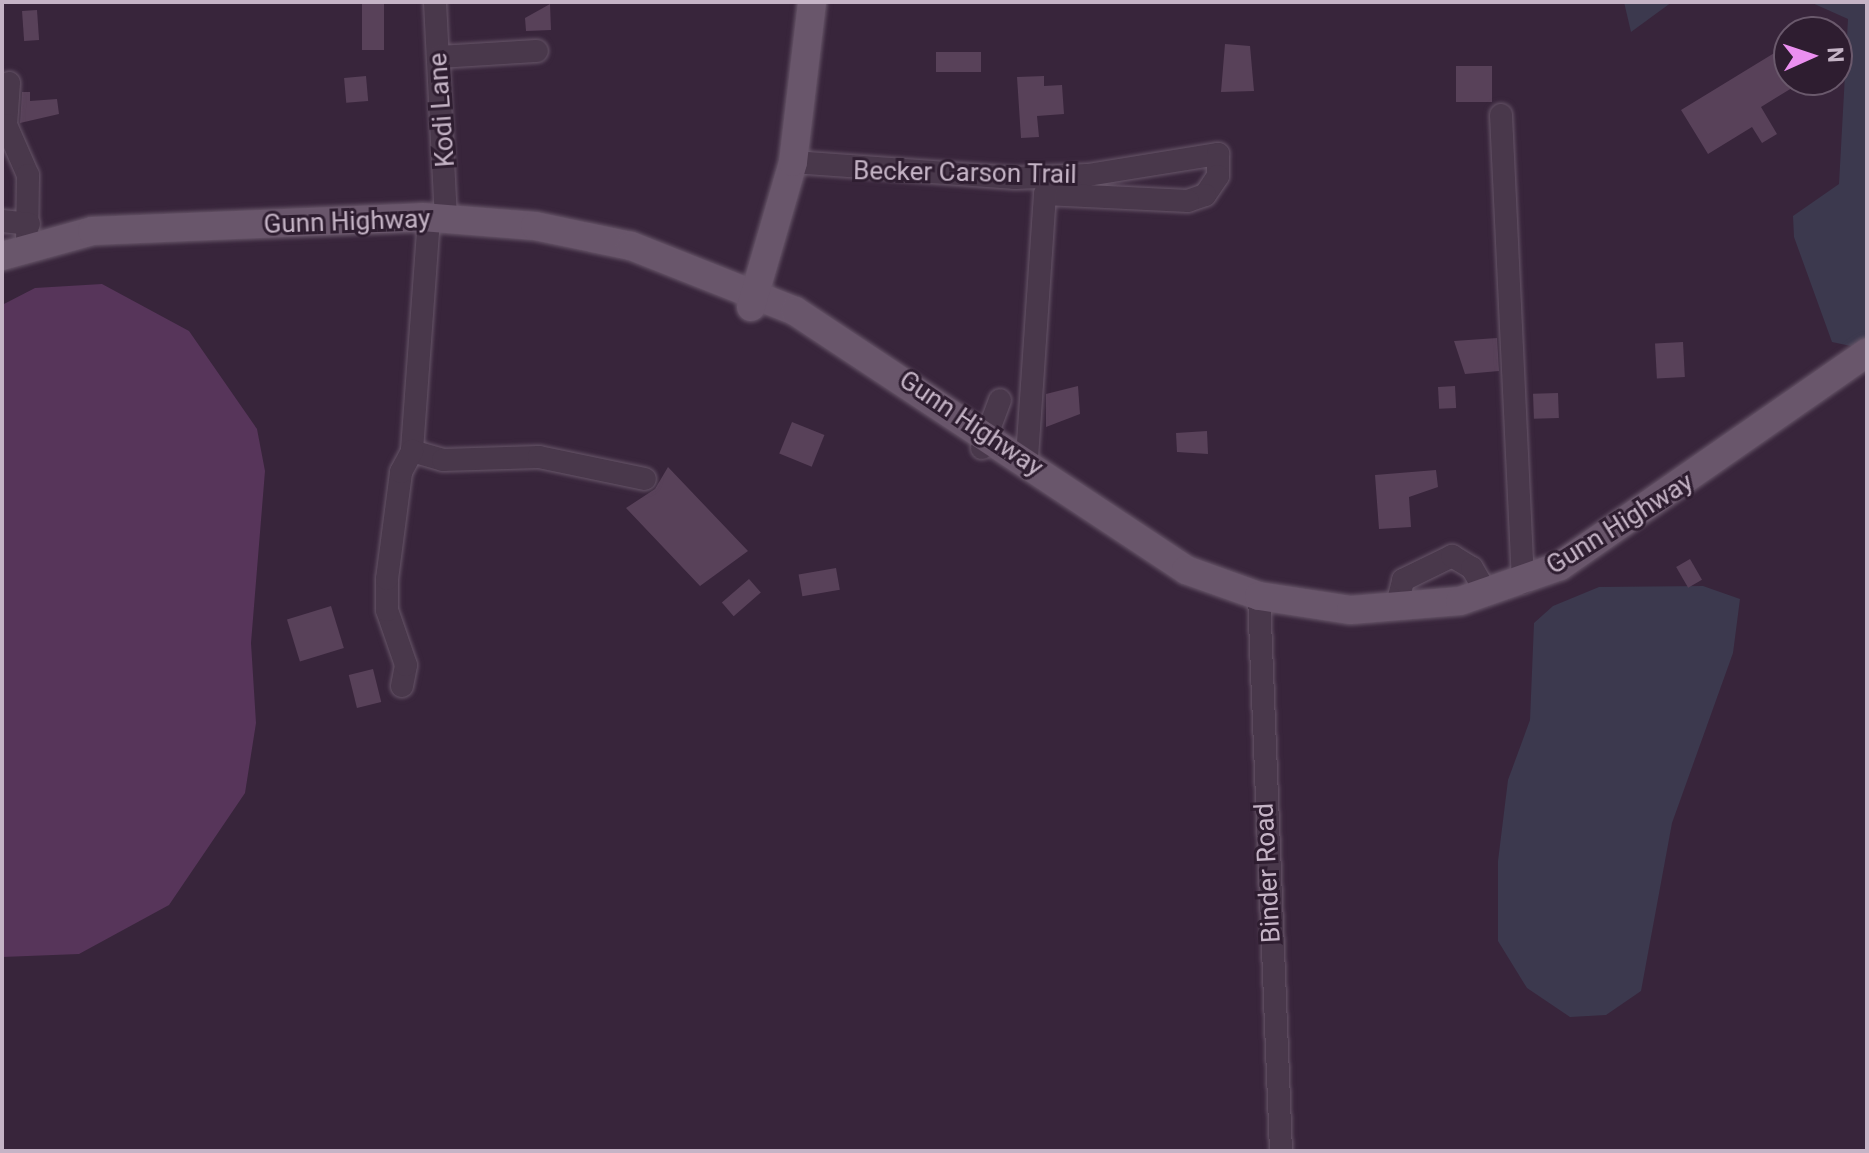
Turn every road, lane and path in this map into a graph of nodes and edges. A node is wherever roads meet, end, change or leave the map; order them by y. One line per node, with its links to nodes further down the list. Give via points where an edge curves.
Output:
1 (435, 2): 4 (street, Kodi Lane)
2 (812, 2): 7 (main road)
3 (537, 51): 4 (street)
4 (438, 57): 9 (street, Kodi Lane)
5 (9, 83): 10 (street, via 3,108 28,175)
6 (1501, 115): 19 (street)
7 (793, 162): 11 (main road); 16 (street, Becker Carson Trail, via 1015,178 1133,169 1207,151 1218,154 1221,166 1205,195 1188,201 1045,194)
8 (2, 221): 10 (street)
9 (437, 225): 10 (main road, Gunn Highway, via 103,230); 11 (main road, Gunn Highway, via 614,258); 15 (street, Kodi Lane)
10 (19, 242)
11 (754, 300): 14 (main road, Gunn Highway)
12 (1867, 353): 19 (main road, Gunn Highway, via 1626,526)
13 (1000, 400): 14 (street)
14 (986, 442): 16 (main road, Gunn Highway); 18 (main road)
15 (412, 451): 17 (street, via 443,460 539,457); 23 (street, Kodi Lane, via 401,472 387,579 387,610 406,665)
16 (1027, 461): 18 (main road, Gunn Highway)
17 (645, 479)
18 (1125, 535): 21 (main road, Gunn Highway, via 1186,570)
19 (1523, 582): 20 (main road, Gunn Highway)
20 (1487, 594): 22 (main road, Gunn Highway); 22 (street, via 1472,568 1452,556 1403,580)
21 (1259, 596): 22 (main road, Gunn Highway); 24 (street, Binder Road)
22 (1396, 609)
23 (402, 686)
24 (1281, 1151)

